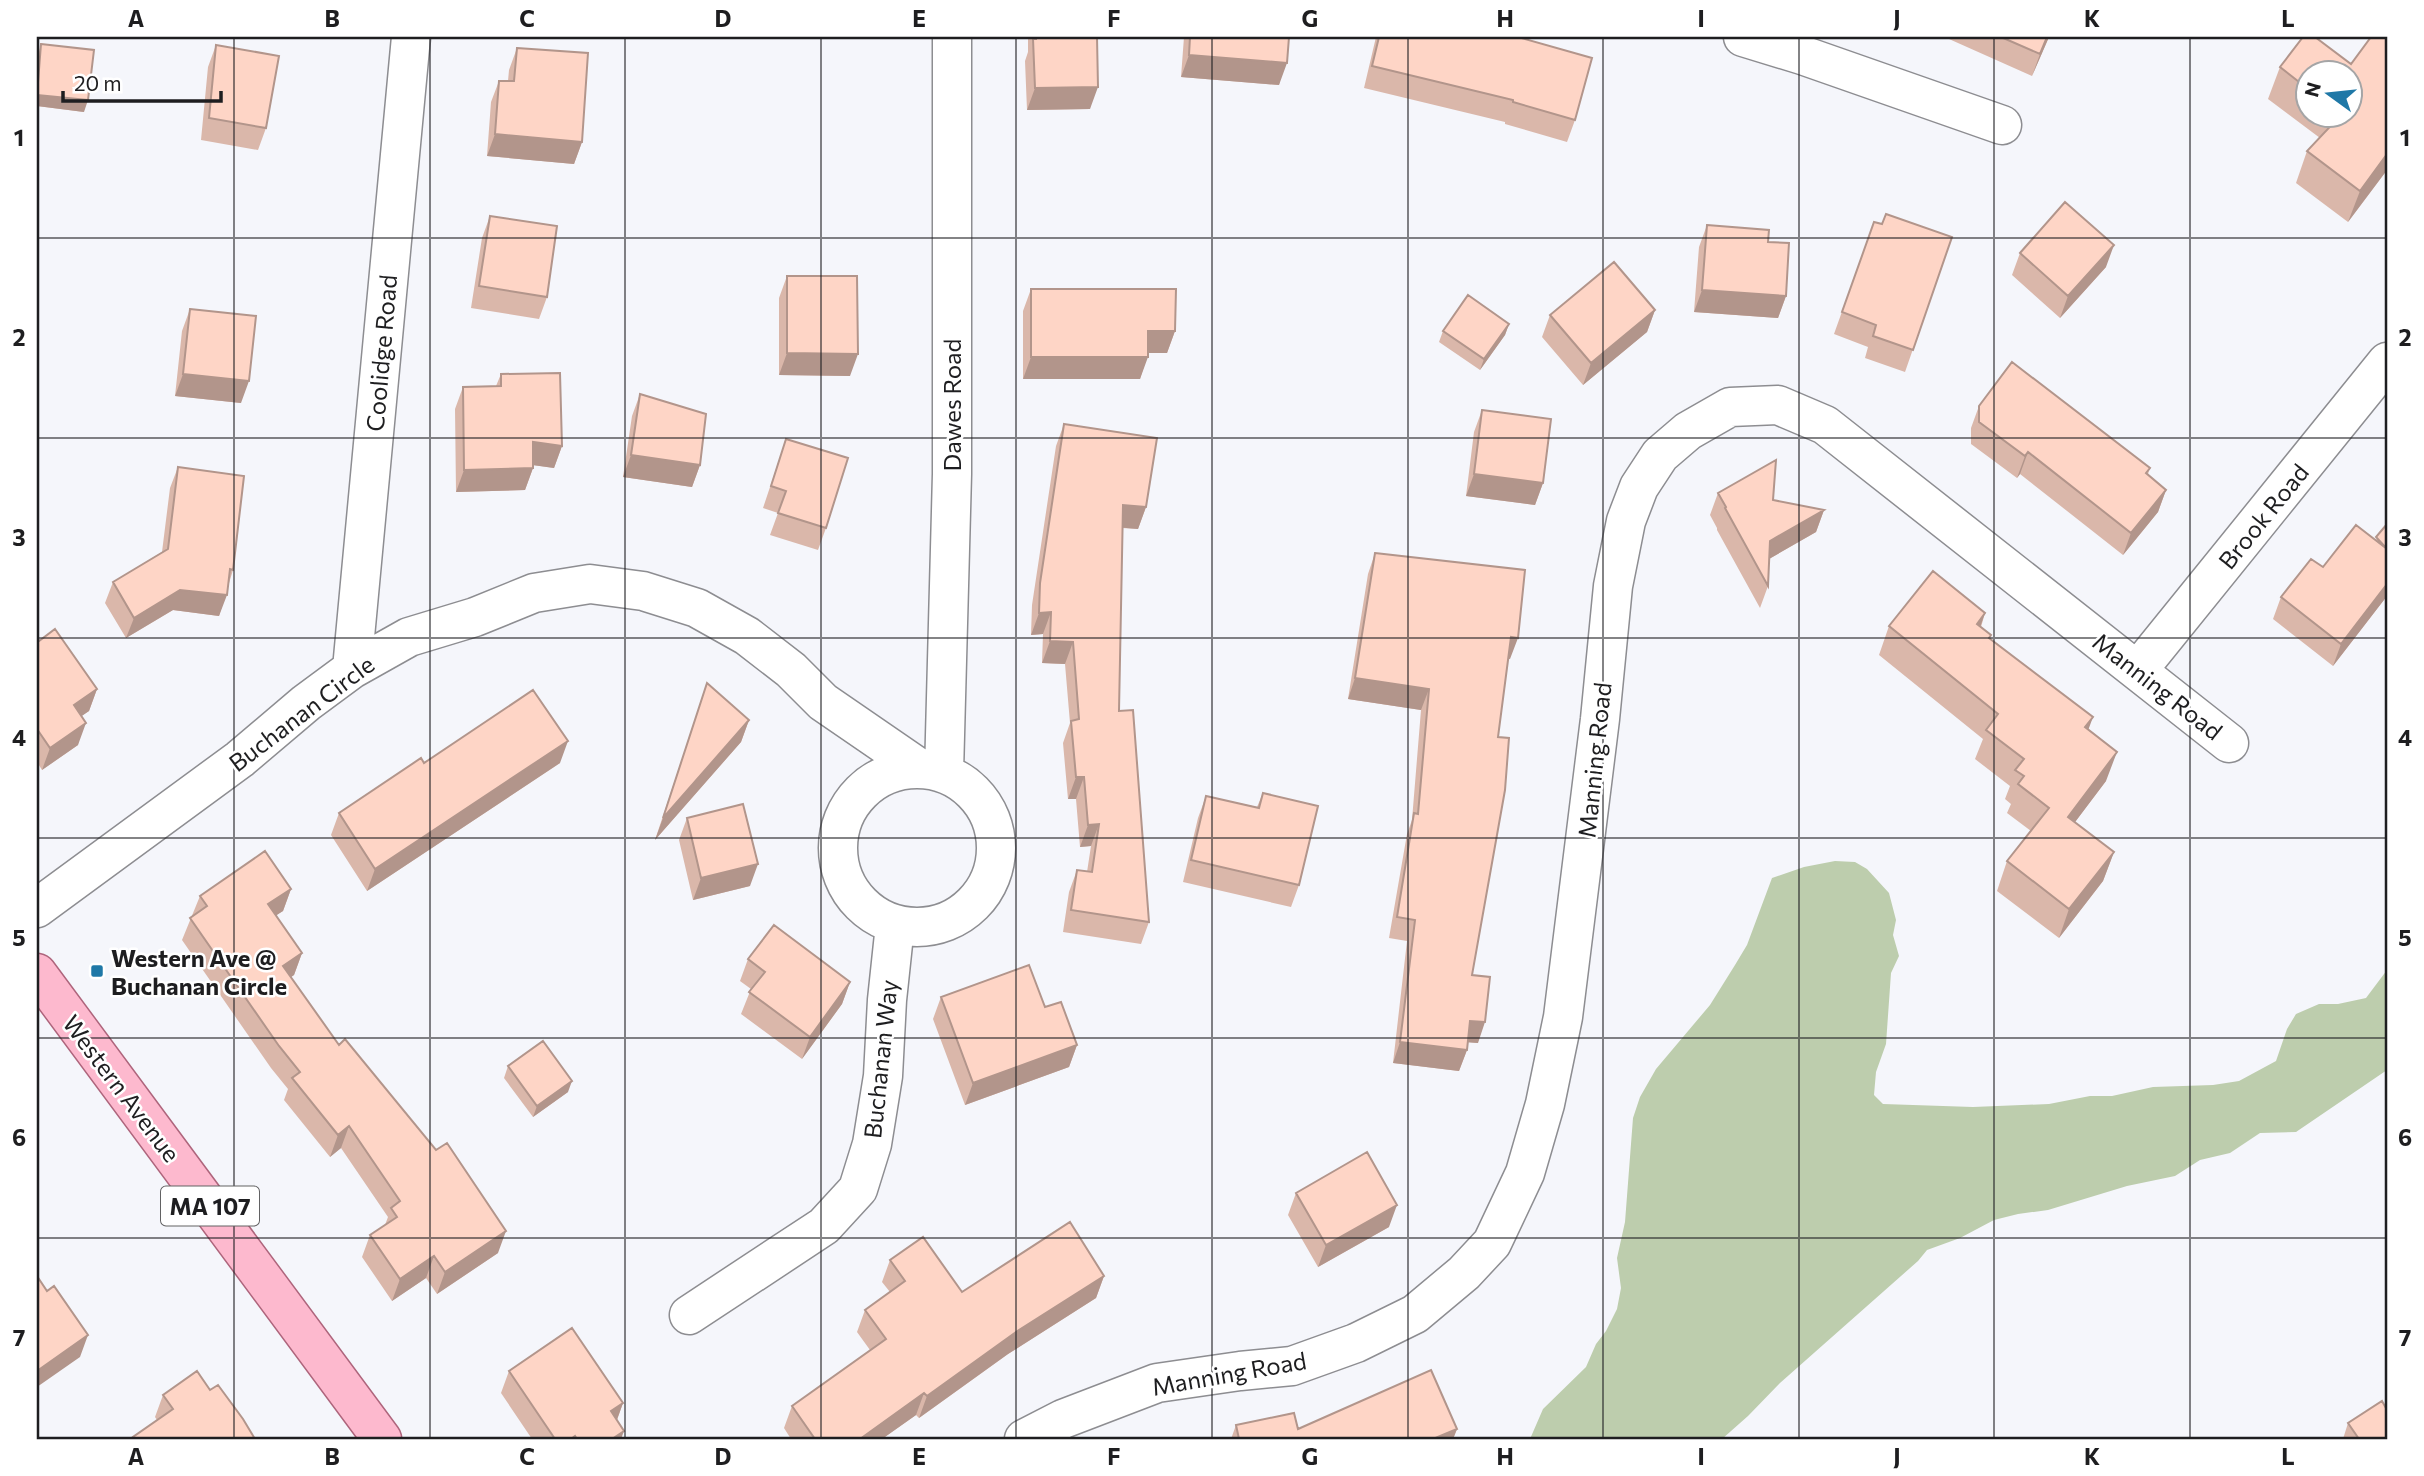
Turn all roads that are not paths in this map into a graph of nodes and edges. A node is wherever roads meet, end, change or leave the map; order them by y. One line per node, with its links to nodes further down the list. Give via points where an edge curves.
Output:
1 (411, 37): 6 (street, Coolidge Road)
2 (952, 37): 9 (street, Dawes Road, via 952,474)
3 (1743, 37): 4 (street)
4 (2003, 125)
5 (2387, 362): 7 (street, Brook Road)
6 (352, 669): 9 (street, Buchanan Circle, via 409,637 534,593 590,584 643,591 697,608 747,636 823,702); 10 (street, Buchanan Circle, via 240,759)
7 (2138, 670): 8 (street, Manning Road); 15 (street, Manning Road, via 1825,425 1778,405 1730,407 1688,431 1660,455 1639,487 1626,521 1613,586 1563,1017 1525,1173 1492,1243 1415,1314 1356,1343 1292,1366 1157,1383)
8 (2229, 743)
9 (931, 770): 11 (street, Buchanan Circle, via 896,771 875,780 845,814 838,836 844,881 856,900 874,916); 11 (street, Buchanan Circle, via 963,783 979,798 996,839 996,861 976,902 960,916 939,925)
10 (37, 908)
11 (895, 925): 13 (street, Buchanan Way, via 883,1076 872,1144 858,1189 824,1226)
12 (37, 973): 14 (main road, Western Avenue / MA 107)
13 (689, 1315)
14 (382, 1439)
15 (1024, 1439)

